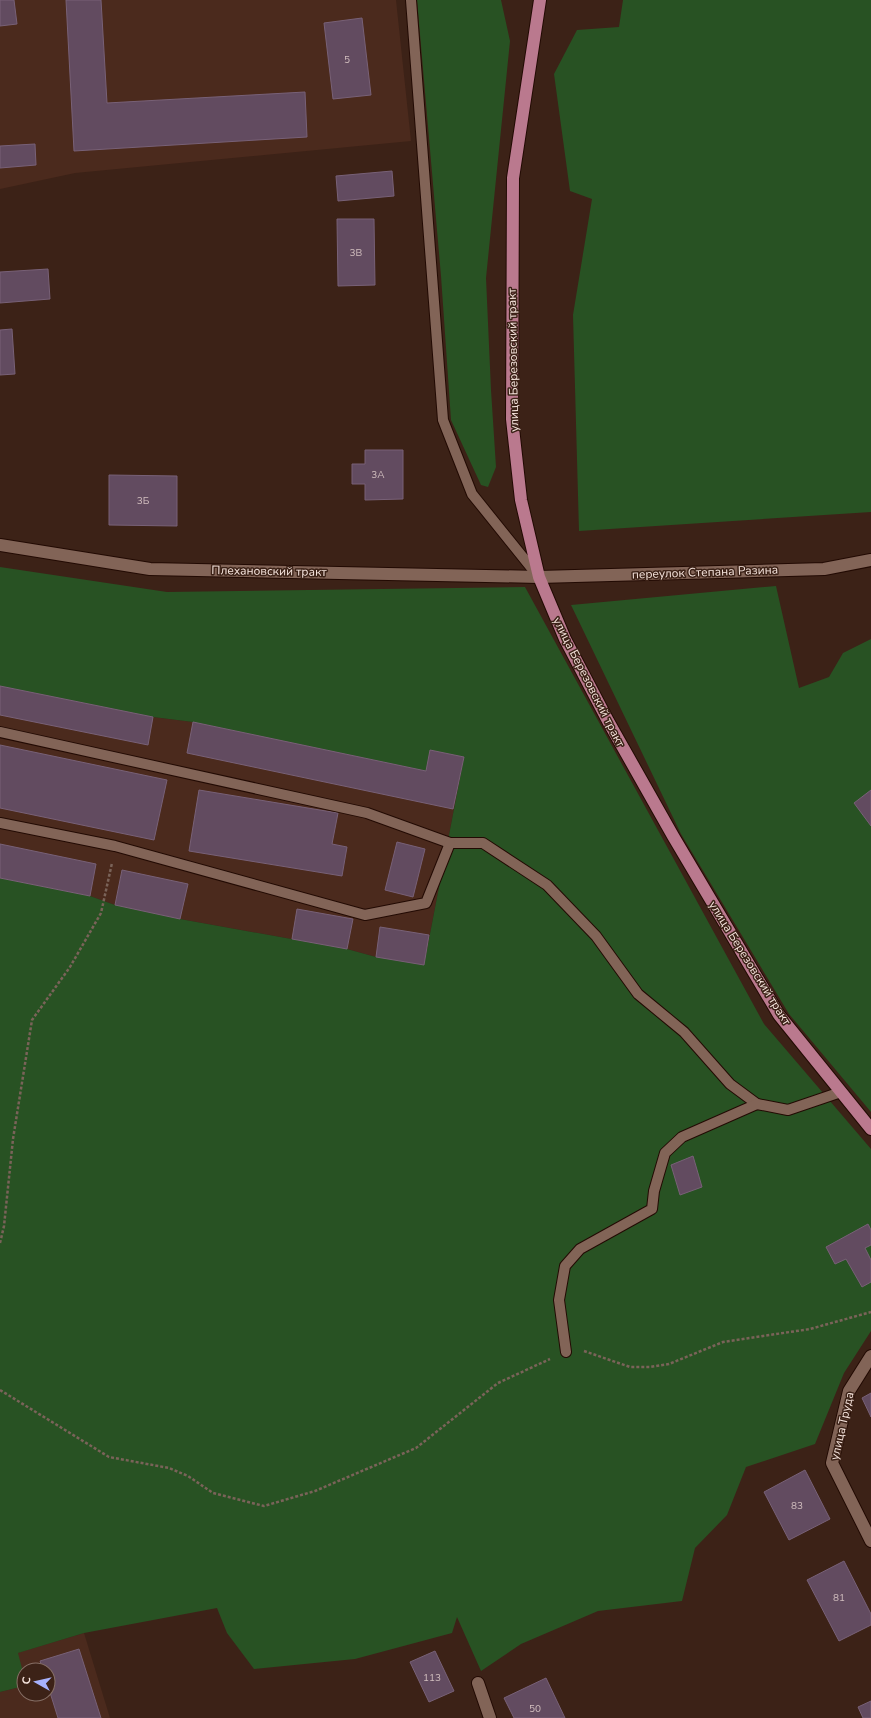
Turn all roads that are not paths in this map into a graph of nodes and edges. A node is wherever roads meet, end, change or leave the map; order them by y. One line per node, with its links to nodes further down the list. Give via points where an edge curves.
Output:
1 (411, 0): 5 (lane, via 443,420 472,494)
2 (540, 0): 5 (main road, улица Березовский тракт, via 513,178 512,404 521,500)
3 (0, 545): 5 (street, Плехановский тракт, via 150,569)
4 (871, 560): 5 (street, переулок Степана Разина, via 824,569)
5 (539, 577): 9 (main road, улица Березовский тракт, via 565,639 676,843 779,1015)
6 (0, 732): 8 (lane, via 367,813)
7 (0, 822): 8 (lane, via 115,846 364,915 426,903)
8 (450, 843): 10 (lane, via 483,843 547,885 596,936 638,994 684,1032 730,1084)
9 (841, 1092): 10 (lane, via 788,1110); 11 (main road, улица Березовский тракт)
10 (757, 1104): 12 (lane, via 682,1137 665,1154 654,1191 652,1209 580,1249 565,1266 559,1300)
11 (871, 1129)
12 (566, 1352)
13 (871, 1356): 14 (street, улица Труда, via 849,1391 832,1464)
14 (871, 1541)
15 (478, 1683): 16 (street)
16 (490, 1718)

